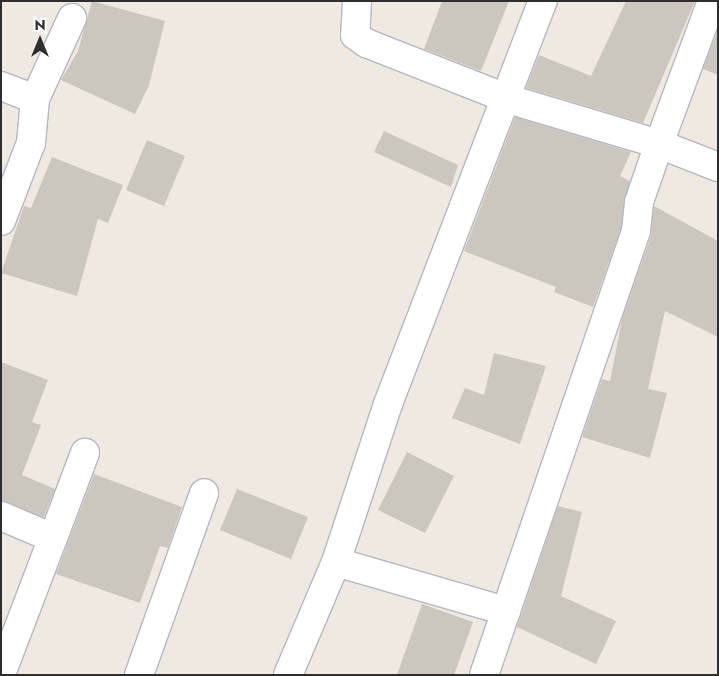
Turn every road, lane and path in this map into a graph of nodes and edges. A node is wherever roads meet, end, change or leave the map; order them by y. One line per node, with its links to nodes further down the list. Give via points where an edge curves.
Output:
1 (358, 1): 7 (street, via 355,35 366,43)
2 (543, 1): 7 (street)
3 (712, 1): 8 (street)
4 (72, 18): 6 (street)
5 (1, 86): 6 (street)
6 (35, 99): 10 (street, via 31,142)
7 (508, 99): 8 (street); 15 (street, via 388,404)
8 (659, 144): 9 (street); 16 (street, via 639,202 636,231)
9 (718, 167)
10 (1, 221)
11 (85, 453): 14 (street)
12 (204, 493): 18 (street)
13 (1, 516): 14 (street)
14 (53, 538): 17 (street)
15 (336, 562): 16 (street); 19 (street)
16 (506, 610): 20 (street)
17 (1, 674)
18 (139, 675)
19 (288, 675)
20 (484, 675)

